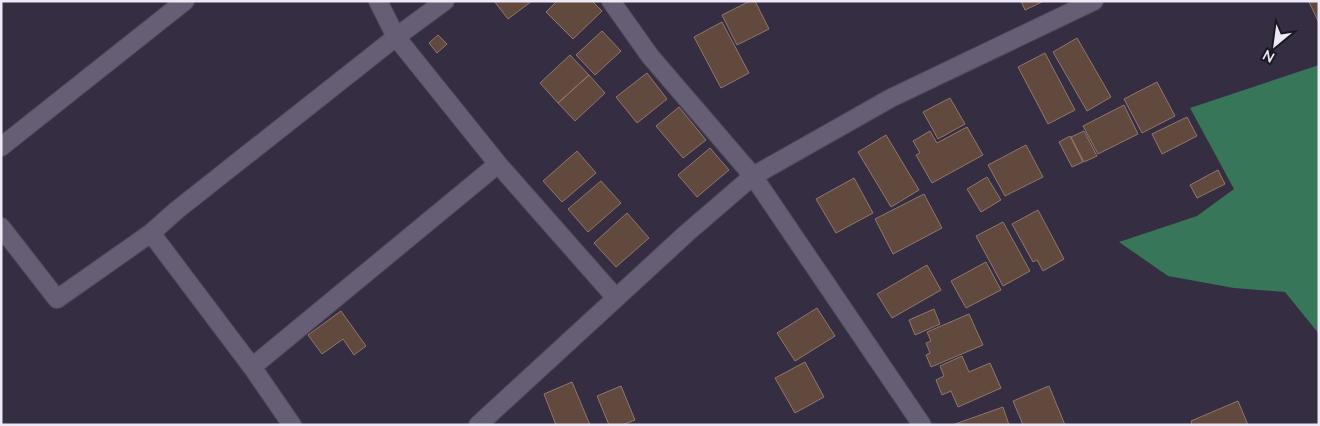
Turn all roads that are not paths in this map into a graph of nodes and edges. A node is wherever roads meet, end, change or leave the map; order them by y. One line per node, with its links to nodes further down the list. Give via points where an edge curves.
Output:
1 (185, 1): 7 (street)
2 (378, 1): 6 (street)
3 (445, 1): 6 (street)
4 (611, 1): 9 (street, via 650,56)
5 (1094, 1): 9 (street, via 891,98)
6 (396, 37): 8 (street); 11 (street)
7 (1, 147)
8 (498, 164): 12 (street); 13 (street)
9 (753, 176): 12 (street); 16 (street)
10 (1, 228): 11 (street, via 57,299)
11 (151, 233): 13 (street)
12 (616, 298): 15 (street)
13 (252, 367): 14 (street)
14 (292, 425)
15 (478, 425)
16 (922, 425)

